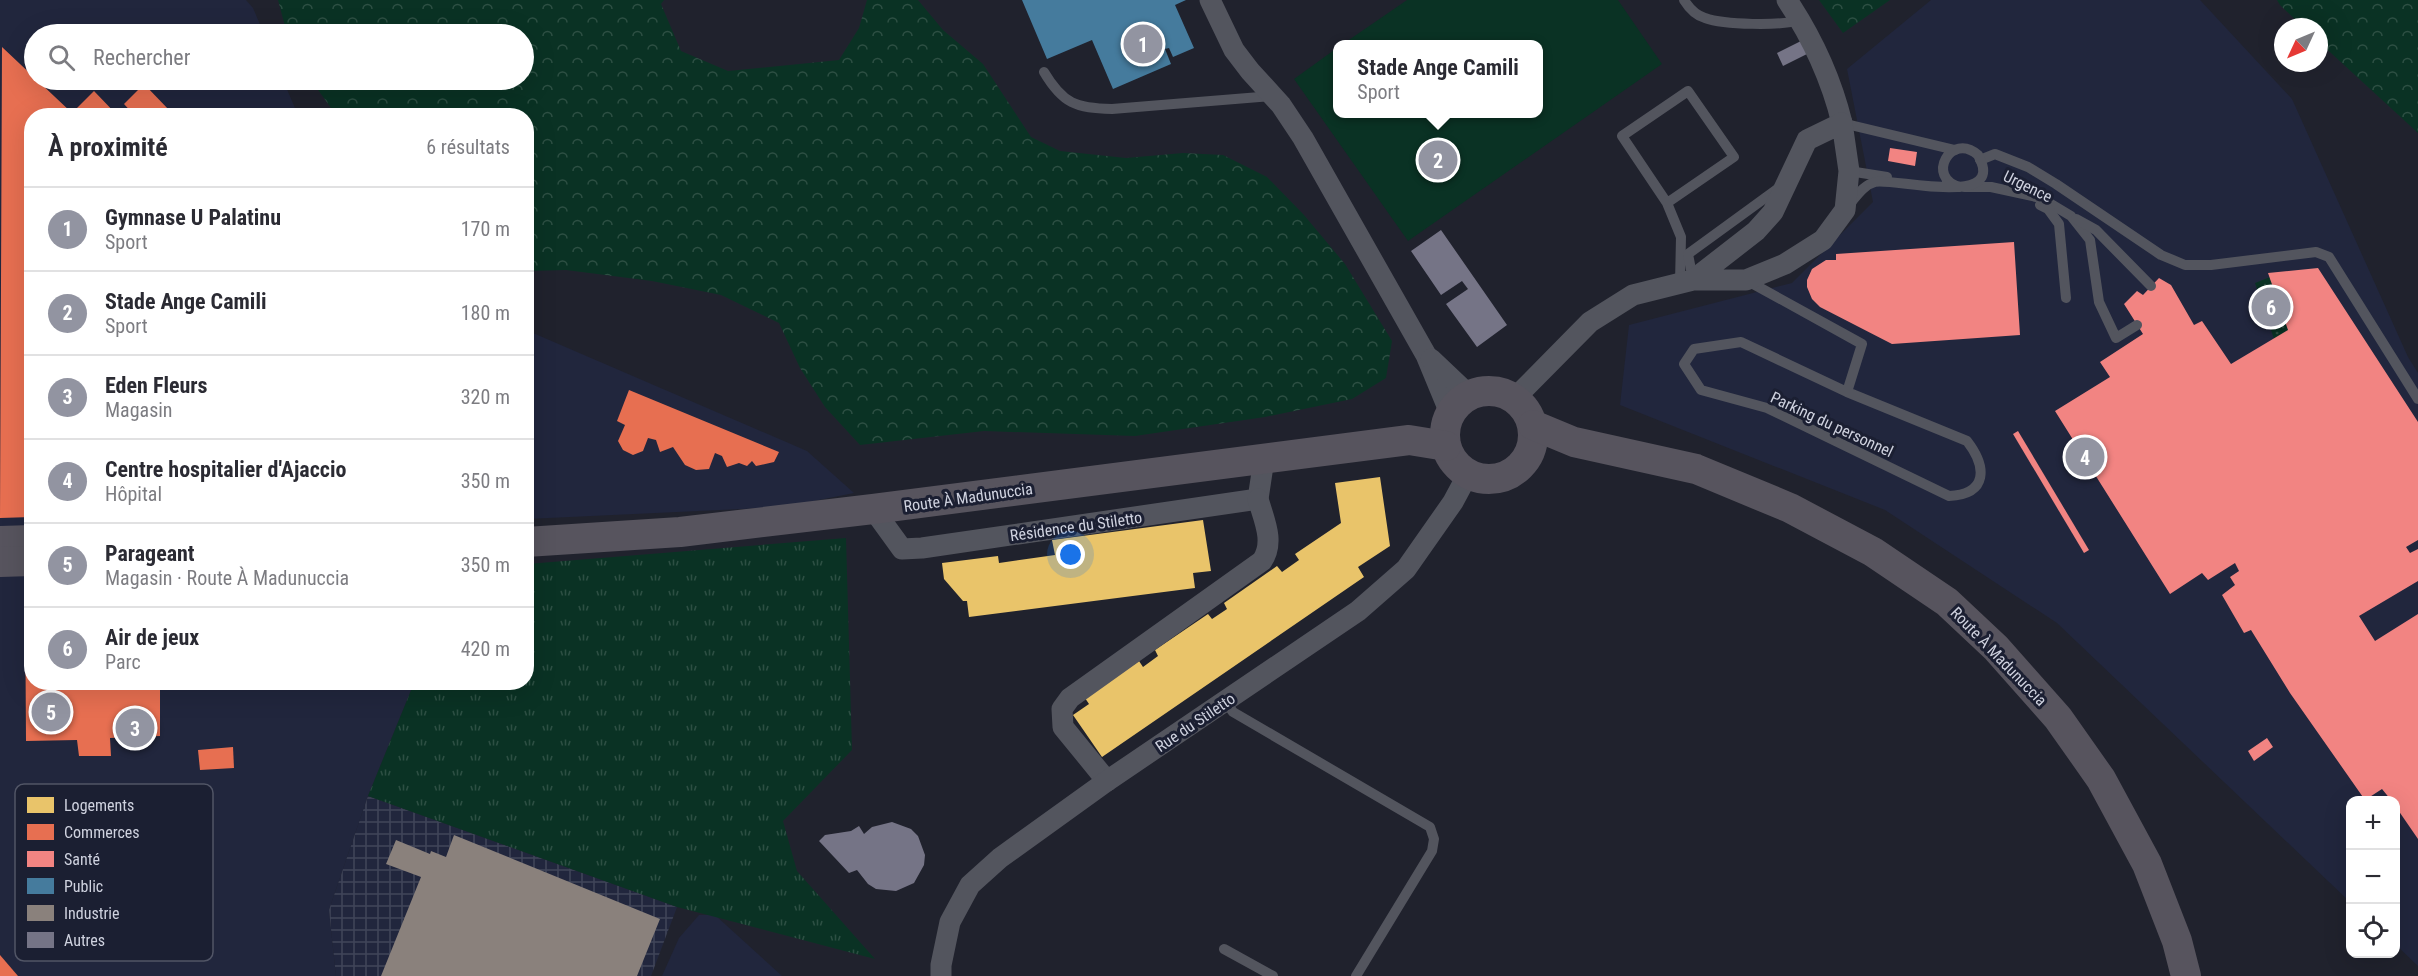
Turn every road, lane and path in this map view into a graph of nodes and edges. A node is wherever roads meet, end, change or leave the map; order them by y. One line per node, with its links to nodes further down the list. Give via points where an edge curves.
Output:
1 (1210, 0): 6 (street, via 1234,50)
2 (1683, 0): 4 (lane, via 1697,15 1707,19 1762,24)
3 (1786, 0): 4 (street)
4 (1800, 20): 7 (street, via 1824,64)
5 (1044, 72): 6 (lane, via 1062,97 1086,108)
6 (1273, 96): 25 (street, via 1303,138 1426,355)
7 (1842, 123): 8 (lane); 10 (street); 18 (street, via 1807,140 1773,212 1756,231)
8 (1955, 150): 9 (lane, via 1969,150); 12 (lane, via 1943,166 1946,178)
9 (1980, 160): 11 (lane); 24 (lane, via 1995,154 2028,167 2161,255 2185,265 2316,252 2329,258)
10 (1849, 171): 12 (lane); 16 (street, via 1845,210)
11 (1979, 179): 12 (lane); 13 (lane, Urgence)
12 (1959, 187): 13 (lane); 16 (lane, via 1925,188 1878,181 1867,185)
13 (2003, 190): 15 (lane, via 2040,198); 20 (lane, Urgence, via 2048,209 2059,224)
14 (1667, 203): 14 (lane, via 1622,136 1688,91 1734,157); 18 (lane, via 1681,237)
15 (2071, 216): 19 (lane, via 2096,230); 21 (lane, via 2090,240 2099,302 2116,338)
16 (1838, 219): 17 (street, via 1822,240 1785,264)
17 (1746, 280): 18 (street); 22 (lane, via 1862,344)
18 (1687, 281): 23 (street, via 1633,294 1590,322)
19 (2151, 286)
20 (2066, 298)
21 (2137, 325)
22 (1847, 392): 22 (lane, Parking du personnel, via 1741,342 1694,349 1684,364 1701,390 1767,408 1949,496 1964,495 1975,488 1981,476 1978,456 1966,441)
23 (1515, 398): 25 (main road, via 1493,390); 26 (main road, via 1529,415)
24 (2418, 399)
25 (1453, 419): 27 (main road, Route À Madunuccia, via 1409,440); 28 (main road, via 1459,467)
26 (1532, 438): 28 (main road, via 1522,465 1511,474 1482,479); 42 (main road, Route À Madunuccia, via 1574,442 1696,469 1790,508 1873,552 1947,603 1996,648 2058,718 2101,779 2147,864 2177,941)
27 (1264, 459): 29 (street); 30 (main road, Route À Madunuccia)
28 (1468, 474): 36 (street, Rue du Stiletto, via 1406,568 1358,611)
29 (1258, 499): 30 (street, Résidence du Stiletto, via 902,549); 37 (street, via 1268,533 1269,550 1262,561 1070,698 1062,710 1063,726)
30 (873, 509): 33 (main road, Route À Madunuccia, via 680,532)
31 (24, 540): 32 (main road)
32 (0, 541)
33 (534, 541)
34 (24, 561): 35 (main road)
35 (0, 562)
36 (1225, 701): 37 (street, Rue du Stiletto); 41 (lane, via 1233,712 1430,827 1434,838 1432,851)
37 (1107, 782): 39 (street, Rue du Stiletto, via 1000,858 970,885 950,922)
38 (1224, 949): 40 (lane)
39 (941, 976)
40 (1273, 976)
41 (1356, 976)
42 (2186, 976)

